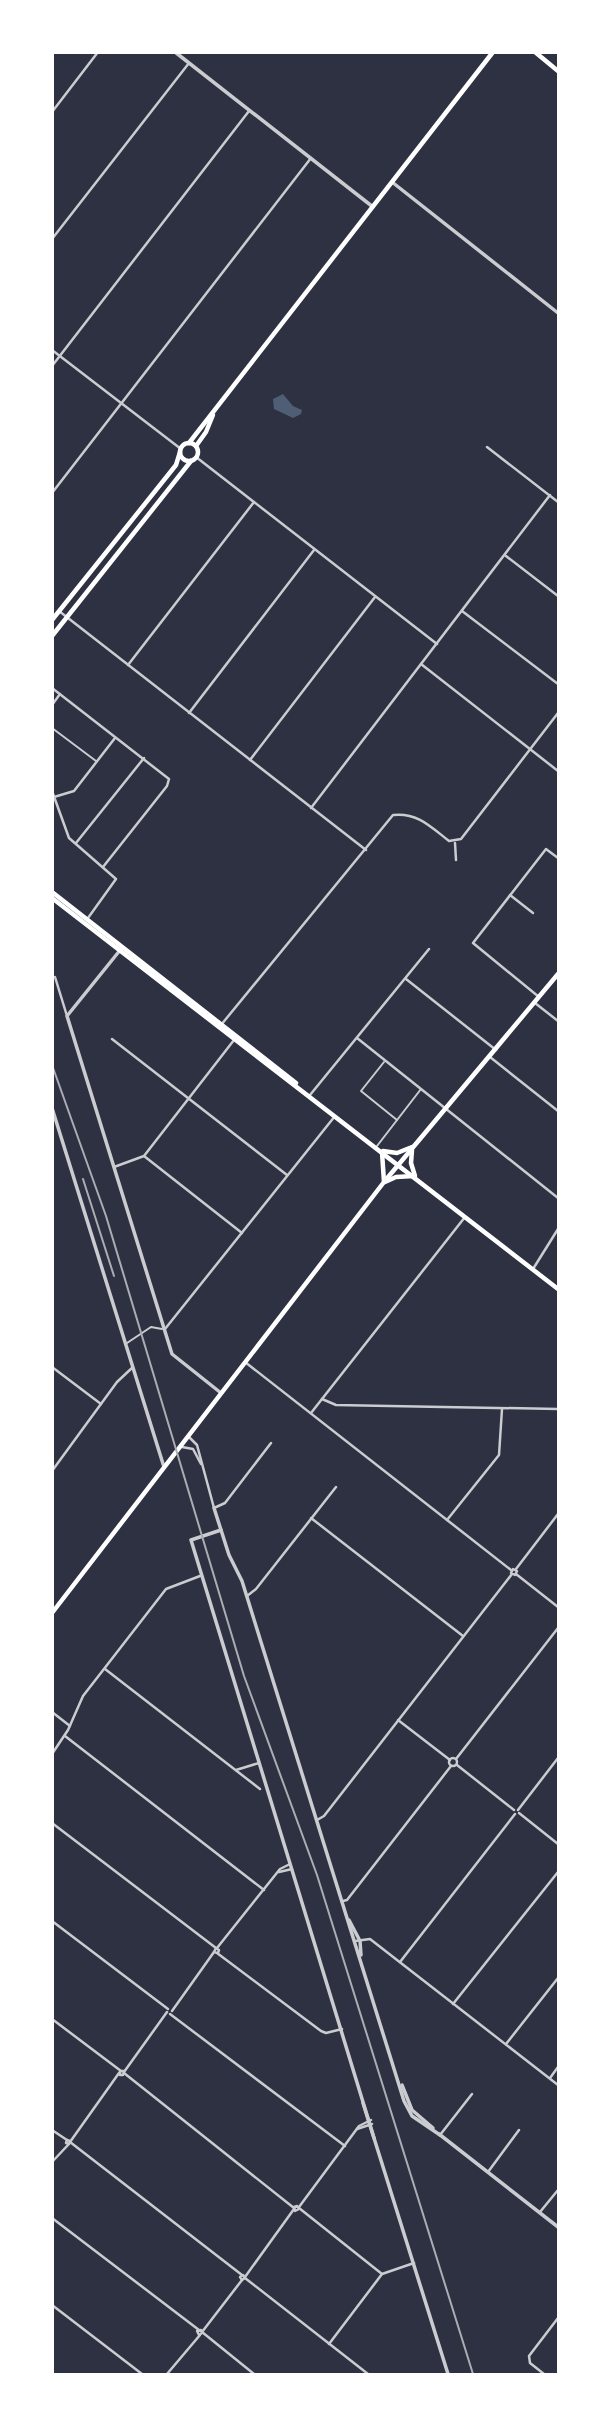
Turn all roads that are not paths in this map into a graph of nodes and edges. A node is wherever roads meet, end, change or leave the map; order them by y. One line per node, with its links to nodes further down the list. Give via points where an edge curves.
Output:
1 (98, 52): 8 (street)
2 (175, 52): 5 (street)
3 (493, 52): 10 (main road)
4 (535, 52): 6 (main road)
5 (189, 63): 7 (street); 12 (street)
6 (558, 71)
7 (250, 111): 9 (street); 15 (street)
8 (52, 112)
9 (312, 158): 11 (street); 17 (street)
10 (392, 182): 11 (main road); 13 (street)
11 (373, 207): 18 (main road)
12 (52, 239)
13 (558, 313)
14 (52, 351): 15 (street)
15 (60, 356): 16 (street); 17 (street)
16 (52, 366)
17 (122, 404): 22 (street); 24 (street)
18 (213, 414): 19 (main road); 20 (main road)
19 (189, 443): 20 (main road); 22 (main road)
20 (195, 446): 23 (main road)
21 (487, 447): 25 (street)
22 (181, 451): 23 (main road, via 185,460); 28 (main road, via 176,465)
23 (193, 459): 26 (street); 29 (main road)
24 (52, 493)
25 (550, 495): 27 (street); 31 (street)
26 (254, 502): 30 (street); 41 (street)
27 (558, 502)
28 (117, 537): 29 (main road); 34 (main road)
29 (124, 543): 36 (main road)
30 (314, 550): 33 (street); 46 (street)
31 (505, 555): 32 (street); 35 (street)
32 (558, 596)
33 (376, 597): 39 (street); 52 (street)
34 (59, 611): 36 (street); 37 (main road)
35 (462, 611): 39 (street); 42 (street)
36 (67, 617): 38 (main road); 41 (street)
37 (52, 620)
38 (52, 636)
39 (437, 644): 40 (street)
40 (421, 664): 50 (street); 57 (street)
41 (128, 665): 46 (street)
42 (558, 684)
43 (52, 688): 44 (street)
44 (61, 694): 45 (street); 49 (street)
45 (52, 705)
46 (189, 713): 52 (street)
47 (558, 713): 50 (street)
48 (52, 728): 53 (street)
49 (116, 737): 51 (street); 53 (street)
50 (530, 749): 54 (street); 58 (street)
51 (144, 758): 59 (street); 63 (street, via 169,782)
52 (250, 760): 57 (street)
53 (96, 762): 56 (street, via 74,791)
54 (558, 771)
55 (52, 791): 56 (street)
56 (54, 797): 59 (street)
57 (311, 808): 60 (street)
58 (455, 842): 60 (street, via 407,813 393,815); 62 (street)
59 (75, 845): 63 (street)
60 (366, 850): 78 (street)
61 (558, 859): 65 (street, via 546,849)
62 (456, 860)
63 (103, 867): 68 (street, via 116,882)
64 (52, 892): 68 (main road)
65 (510, 895): 67 (street); 74 (street, via 473,943)
66 (52, 898): 69 (main road)
67 (533, 913)
68 (86, 919): 69 (main road)
69 (121, 949): 76 (street); 78 (main road)
70 (429, 949): 73 (street)
71 (558, 974): 74 (main road)
72 (55, 977): 76 (street)
73 (406, 979): 80 (street); 82 (street)
74 (540, 997): 75 (main road)
75 (535, 1003): 77 (street); 82 (main road)
76 (67, 1016): 98 (street)
77 (558, 1021)
78 (221, 1026): 79 (main road)
79 (235, 1038): 86 (main road); 87 (street)
80 (357, 1038): 84 (street); 86 (street)
81 (112, 1039): 87 (street)
82 (496, 1050): 83 (main road)
83 (490, 1057): 89 (main road); 90 (street)
84 (385, 1060): 85 (street); 92 (street, via 361,1091)
85 (421, 1089): 89 (street); 92 (street)
86 (310, 1095): 91 (main road)
87 (188, 1098): 96 (street); 99 (street)
88 (52, 1108): 109 (street)
89 (446, 1109): 94 (main road); 102 (street)
90 (558, 1111)
91 (335, 1115): 93 (main road); 99 (street)
92 (397, 1121): 93 (street)
93 (376, 1146): 95 (main road)
94 (413, 1147): 95 (main road, via 397,1153); 97 (main road); 100 (main road)
95 (382, 1150): 97 (main road); 101 (main road)
96 (144, 1156): 98 (street); 105 (street)
97 (399, 1164): 100 (main road); 101 (main road)
98 (114, 1167): 108 (street)
99 (287, 1175): 105 (street)
100 (415, 1176): 101 (main road); 103 (main road)
101 (384, 1182): 110 (main road)
102 (558, 1198)
103 (466, 1216): 106 (main road); 114 (street)
104 (558, 1229): 106 (street)
105 (242, 1233): 108 (street)
106 (533, 1269): 107 (main road)
107 (558, 1289)
108 (165, 1330): 109 (street, via 150,1327); 113 (street, via 176,1358)
109 (126, 1344): 112 (street)
110 (245, 1362): 113 (main road); 118 (street)
111 (52, 1367): 115 (street)
112 (133, 1367): 115 (street); 123 (street)
113 (221, 1393): 119 (main road)
114 (322, 1399): 116 (street, via 336,1405); 118 (street)
115 (101, 1404): 124 (street)
116 (502, 1408): 117 (street); 129 (street, via 499,1455)
117 (558, 1409)
118 (311, 1413): 129 (street)
119 (188, 1436): 121 (main road); 122 (street, via 197,1445)
120 (271, 1443): 126 (street, via 225,1503)
121 (177, 1449): 122 (street, via 190,1447); 123 (main road)
122 (201, 1464): 126 (street)
123 (164, 1467): 135 (main road)
124 (52, 1471)
125 (335, 1487): 128 (street)
126 (214, 1508): 130 (street)
127 (558, 1514): 131 (street)
128 (311, 1518): 133 (street); 137 (street)
129 (447, 1520): 131 (street)
130 (221, 1530): 132 (street, via 191,1540); 133 (street)
131 (514, 1572): 134 (street); 137 (street)
132 (202, 1576): 138 (street, via 166,1588); 147 (street)
133 (247, 1596): 153 (street)
134 (558, 1606)
135 (52, 1611)
136 (558, 1628): 145 (street)
137 (463, 1636): 140 (street)
138 (105, 1668): 141 (street, via 81,1699); 150 (street)
139 (52, 1712): 141 (street)
140 (398, 1720): 146 (street); 153 (street)
141 (70, 1726): 142 (street)
142 (65, 1735): 143 (street); 158 (street)
143 (52, 1754)
144 (558, 1758): 152 (street)
145 (456, 1759): 146 (street); 148 (street)
146 (450, 1760): 149 (street)
147 (259, 1763): 150 (street); 156 (street)
148 (457, 1765): 149 (street); 152 (street)
149 (451, 1766): 159 (street)
150 (235, 1770): 151 (street)
151 (260, 1789)
152 (517, 1812): 155 (street); 163 (street)
153 (317, 1820): 159 (street)
154 (52, 1824): 162 (street)
155 (558, 1844)
156 (291, 1866): 158 (street, via 276,1874); 168 (street)
157 (558, 1872): 165 (street)
158 (264, 1890): 162 (street)
159 (342, 1901): 161 (street)
160 (52, 1921): 166 (street)
161 (357, 1940): 163 (street, via 369,1938); 178 (street, via 411,2112)
162 (217, 1951): 166 (street); 168 (street, via 321,2031)
163 (400, 1962): 165 (street)
164 (558, 1979): 169 (street)
165 (453, 2004): 169 (street)
166 (169, 2012): 171 (street); 180 (street)
167 (52, 2019): 171 (street)
168 (342, 2029): 175 (street)
169 (506, 2045): 172 (street)
170 (558, 2067): 172 (street)
171 (122, 2073): 179 (street); 184 (street)
172 (550, 2078): 173 (street)
173 (558, 2085)
174 (472, 2094): 178 (street)
175 (370, 2122): 180 (street); 188 (street)
176 (519, 2130): 182 (street)
177 (54, 2132): 179 (street)
178 (440, 2135): 182 (street)
179 (68, 2142): 181 (street); 190 (street)
180 (343, 2147): 184 (street)
181 (52, 2162)
182 (488, 2172): 185 (street)
183 (558, 2190): 185 (street)
184 (296, 2208): 189 (street); 190 (street)
185 (540, 2213): 187 (street)
186 (52, 2218): 193 (street)
187 (558, 2227)
188 (414, 2263): 189 (street); 199 (street)
189 (382, 2274): 194 (street)
190 (242, 2277): 193 (street); 194 (street)
191 (52, 2305): 195 (street)
192 (558, 2318): 200 (street, via 528,2360)
193 (200, 2332): 196 (street); 197 (street)
194 (328, 2344): 198 (street)
195 (142, 2375)
196 (167, 2375)
197 (254, 2375)
198 (368, 2375)
199 (448, 2375)
200 (544, 2375)

